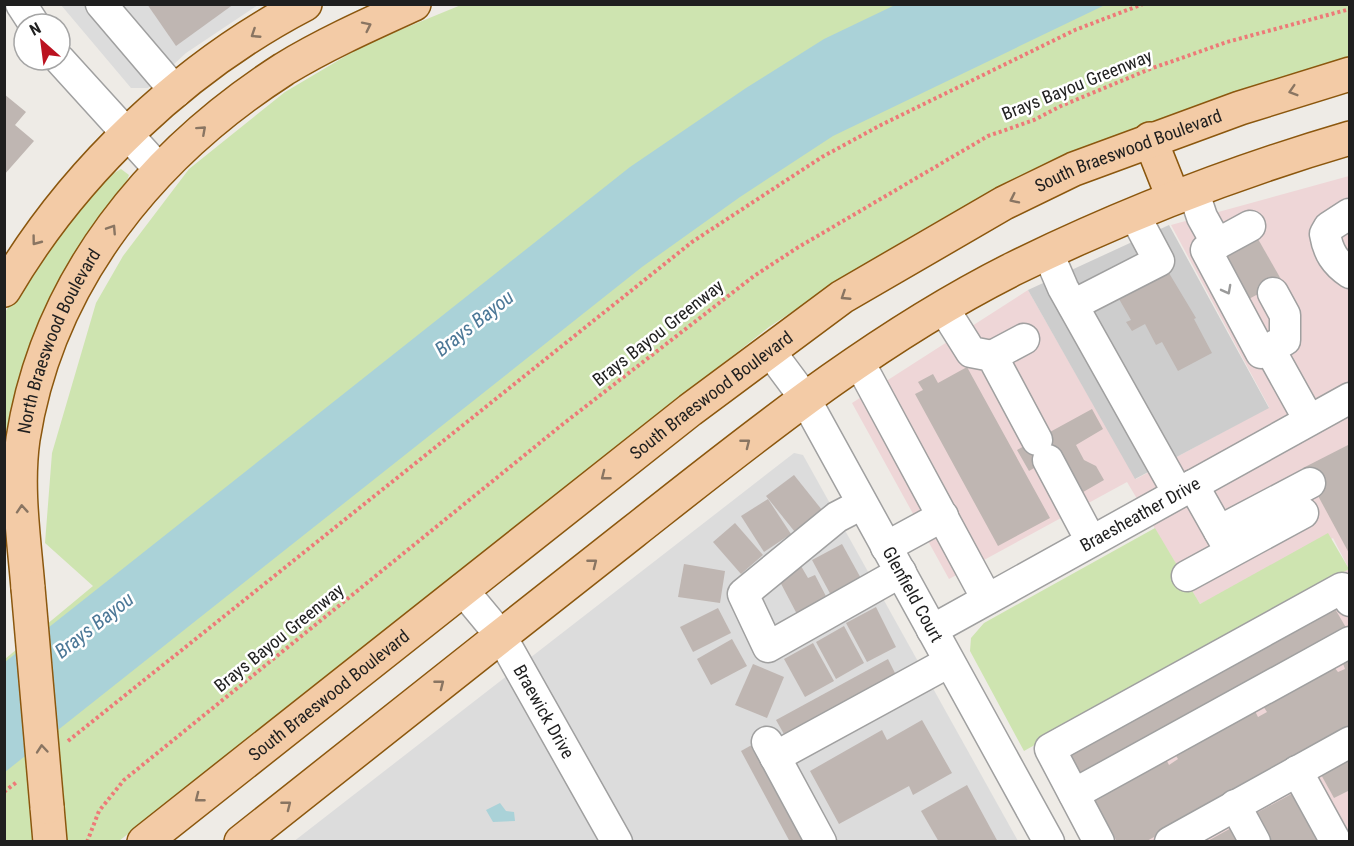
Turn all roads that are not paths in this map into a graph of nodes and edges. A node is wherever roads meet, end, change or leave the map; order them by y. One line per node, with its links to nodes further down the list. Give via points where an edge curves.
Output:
1 (100, 4): 6 (street)
2 (305, 4): 6 (main road, one-way to 6, via 222,55)
3 (414, 4): 10 (main road, North Braeswood Boulevard, one-way to 3, via 219,115 286,68)
4 (71, 72): 7 (street)
5 (1350, 75): 9 (main road, South Braeswood Boulevard, one-way to 9)
6 (176, 92): 7 (main road)
7 (127, 132): 10 (street); 19 (main road, one-way to 19, via 56,215)
8 (1350, 138): 11 (main road)
9 (1150, 139): 11 (main road); 25 (main road, South Braeswood Boulevard, one-way to 25, via 1074,169 995,208 842,297)
10 (159, 169): 39 (main road, North Braeswood Boulevard, one-way to 10, via 23,439 56,326 75,285 114,225)
11 (1183, 193): 12 (main road); 16 (street)
12 (1134, 214): 17 (main road); 21 (street, via 1159,261)
13 (1349, 214): 15 (street, via 1344,224); 18 (street, via 1324,234 1332,257)
14 (1250, 226): 16 (street)
15 (1350, 242)
16 (1217, 243): 24 (street, one-way to 24, via 1206,250 1261,353)
17 (1048, 253): 21 (street); 22 (main road)
18 (1350, 273)
19 (4, 290)
20 (1274, 293): 24 (street, via 1285,315 1285,340)
21 (1073, 306): 32 (street)
22 (944, 309): 26 (street, via 971,352); 27 (main road)
23 (1024, 339): 26 (street)
24 (1269, 348): 30 (street)
25 (769, 350): 28 (street, Glenfield Court); 42 (main road, South Braeswood Boulevard, one-way to 42)
26 (992, 356): 36 (street)
27 (859, 362): 28 (main road); 35 (street)
28 (804, 397): 33 (street, Glenfield Court); 46 (main road, one-way to 28)
29 (1350, 398): 30 (street, Braesheather Drive)
30 (1309, 420): 32 (street, Braesheather Drive)
31 (1310, 483): 37 (street)
32 (1186, 489): 36 (street, Braesheather Drive); 37 (street)
33 (862, 504): 38 (street, Glenfield Court); 40 (street, via 837,517 743,594 768,647)
34 (1303, 513): 37 (street)
35 (943, 516): 38 (street); 43 (street)
36 (1091, 541): 43 (street, Braesheather Drive)
37 (1225, 542): 41 (street)
38 (886, 547): 40 (street, Glenfield Court)
39 (15, 555): 54 (main road, North Braeswood Boulevard, one-way to 39, bridge, via 28,588)
40 (901, 572): 45 (street, Glenfield Court)
41 (1187, 576)
42 (462, 589): 46 (street, Braewick Drive); 55 (main road, South Braeswood Boulevard, one-way to 55)
43 (987, 599): 45 (street, Braesheather Drive)
44 (1350, 601): 51 (street, via 1342,588 1050,749)
45 (932, 630): 48 (street, Glenfield Court)
46 (501, 636): 56 (main road, one-way to 46); 57 (street, Braewick Drive)
47 (1350, 642): 51 (street)
48 (950, 662): 58 (street, via 771,749); 59 (street, Glenfield Court)
49 (1350, 742): 50 (street)
50 (1297, 771): 52 (street); 62 (street)
51 (1074, 794): 60 (street)
52 (1235, 805): 53 (street); 61 (street)
53 (1173, 841)
54 (50, 842)
55 (144, 842)
56 (241, 842)
57 (618, 842)
58 (822, 842)
59 (1049, 842)
60 (1099, 842)
61 (1255, 842)
62 (1336, 842)

